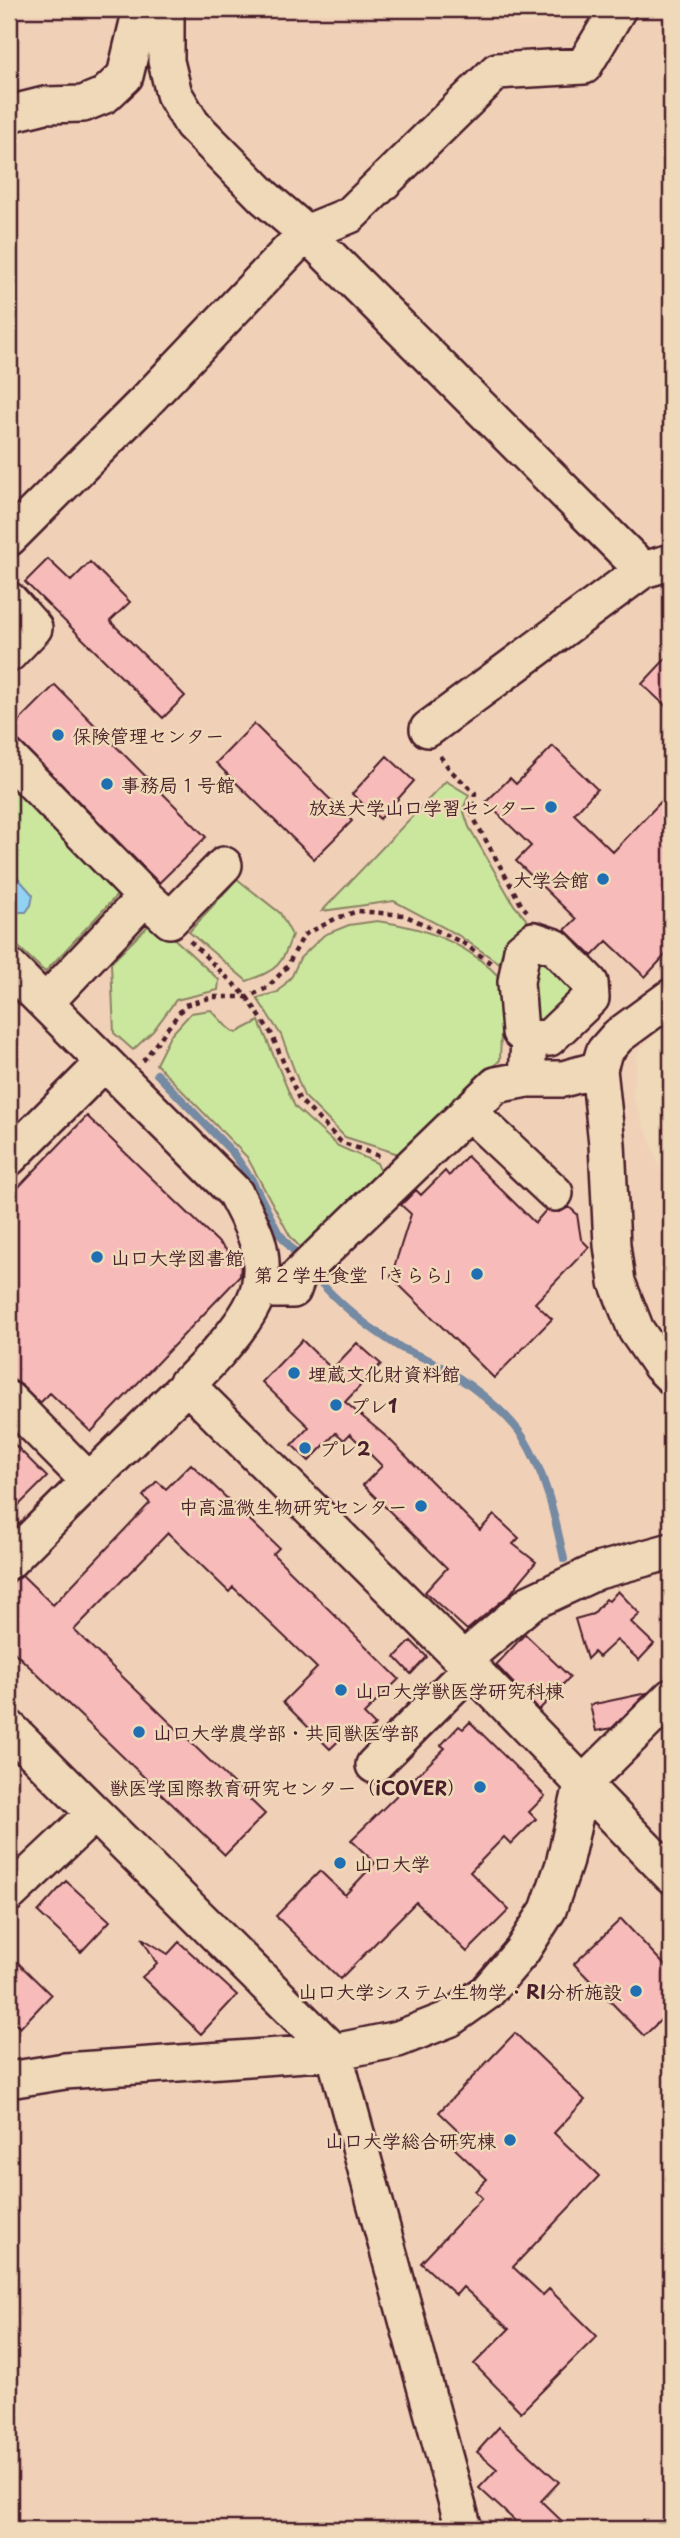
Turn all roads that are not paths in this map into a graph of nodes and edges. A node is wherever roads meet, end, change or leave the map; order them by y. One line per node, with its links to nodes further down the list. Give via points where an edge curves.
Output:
1 (141, 9): 4 (street, via 125,75 105,95 83,104 45,105)
2 (166, 9): 5 (street, via 166,61 174,94 192,124)
3 (618, 9): 5 (street, via 584,66 497,71 350,215)
4 (9, 114)
5 (306, 233): 6 (street); 7 (street)
6 (9, 538)
7 (657, 566): 10 (street)
8 (9, 600): 9 (street, via 34,628)
9 (9, 654)
10 (428, 729)
11 (9, 758): 13 (street)
12 (224, 865): 13 (street, via 170,920)
13 (145, 897): 16 (street)
14 (9, 967): 16 (street)
15 (671, 997): 18 (street, via 618,1036 604,1052)
16 (45, 1003): 19 (street)
17 (529, 1039): 17 (street, via 549,1038 591,998 590,983 555,947 534,940 522,950 516,982 520,1032); 20 (street)
18 (599, 1069): 20 (street, via 563,1079); 25 (street, via 617,1282 636,1329)
19 (114, 1072): 22 (street); 24 (street, via 234,1193 261,1251)
20 (527, 1079): 21 (street, via 496,1085)
21 (468, 1111): 23 (street); 24 (street, via 307,1268 292,1290)
22 (9, 1158)
23 (555, 1193)
24 (259, 1290): 26 (street, via 239,1328)
25 (671, 1376)
26 (186, 1384): 28 (street); 31 (street)
27 (9, 1400): 28 (street)
28 (89, 1481): 30 (street)
29 (671, 1551): 31 (street, via 598,1572 530,1603)
30 (9, 1560)
31 (467, 1664): 34 (street); 35 (street)
32 (671, 1697): 35 (street)
33 (9, 1728): 36 (street)
34 (374, 1765)
35 (582, 1785): 37 (street); 39 (street, via 548,1910 522,1951 487,1992 449,2019 398,2039)
36 (93, 1815): 38 (street); 39 (street)
37 (671, 1875)
38 (9, 1894)
39 (334, 2052): 40 (street, via 65,2071); 41 (street)
40 (9, 2080)
41 (464, 2529)

